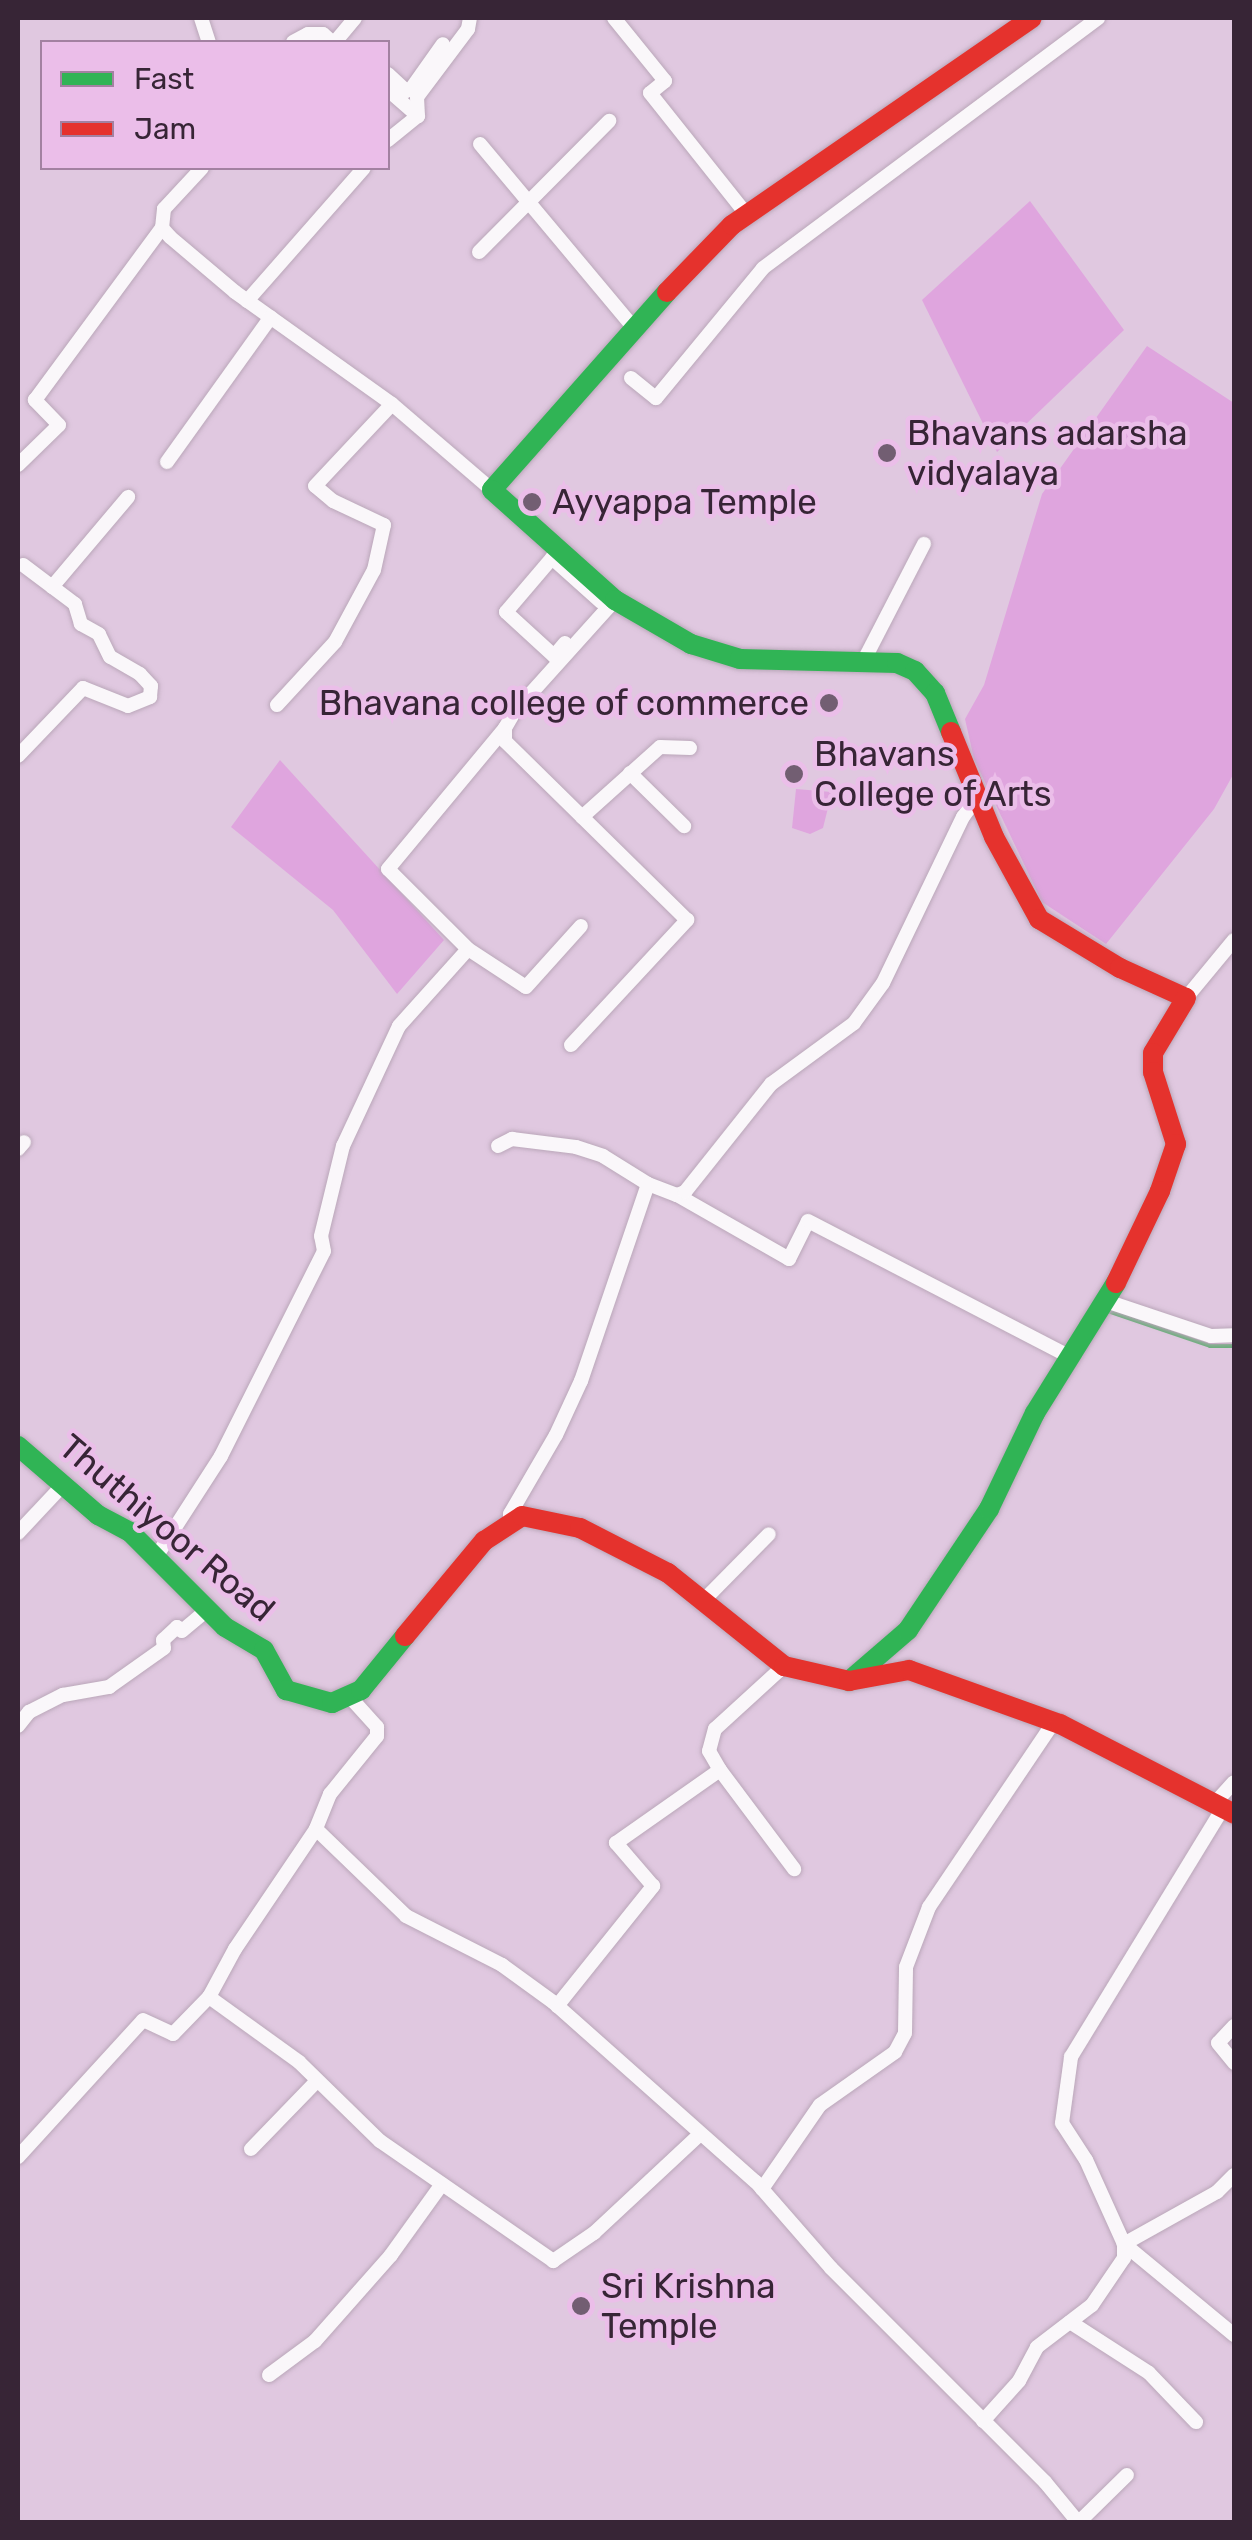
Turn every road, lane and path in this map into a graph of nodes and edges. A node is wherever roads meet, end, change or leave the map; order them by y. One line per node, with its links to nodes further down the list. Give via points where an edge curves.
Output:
1 (356, 18): 7 (street)
2 (470, 18): 11 (street, via 417,98)
3 (614, 18): 18 (street, via 665,82 650,93)
4 (1032, 18): 18 (street)
5 (1098, 18): 24 (street, via 763,268 656,398)
6 (297, 40): 7 (street, via 322,34)
7 (340, 40)
8 (443, 44): 9 (street, via 412,88 406,91)
9 (390, 76)
10 (390, 92): 11 (street)
11 (418, 116): 13 (street)
12 (609, 121): 17 (street)
13 (390, 138)
14 (480, 144): 17 (street)
15 (200, 170): 19 (street, via 164,209)
16 (362, 170): 21 (street)
17 (530, 204): 20 (street); 23 (street)
18 (747, 215): 23 (street)
19 (162, 228): 21 (street); 27 (street, via 35,400 59,425)
20 (479, 252)
21 (248, 301): 22 (street)
22 (271, 318): 25 (street); 26 (street)
23 (633, 327): 28 (street)
24 (631, 378)
25 (392, 404): 28 (street); 35 (street, via 315,486 384,525 374,570 335,642)
26 (167, 462)
27 (18, 465)
28 (492, 490): 33 (street)
29 (128, 497): 32 (street)
30 (924, 544): 34 (street)
31 (23, 565): 32 (street)
32 (52, 587): 38 (street, via 75,604 82,624 99,634 110,657 151,686 150,697 128,706 83,688)
33 (608, 598): 33 (street, via 554,656 506,612 552,558); 34 (street, via 691,644 740,659); 36 (street)
34 (863, 662): 40 (street, via 897,663 915,671 934,693)
35 (277, 705)
36 (505, 728): 41 (street, via 505,741); 45 (street, via 388,869)
37 (690, 748): 39 (street, via 660,746)
38 (18, 756)
39 (630, 773): 41 (street); 42 (street)
40 (977, 798): 46 (street, via 1039,919); 50 (street, via 883,983 854,1024 771,1084)
41 (582, 817): 47 (street, via 687,920)
42 (684, 826)
43 (582, 926): 45 (street, via 526,987)
44 (1234, 940): 46 (street)
45 (468, 948): 59 (street, via 399,1026 343,1146 321,1236 324,1251 221,1456)
46 (1186, 998): 51 (street, via 1153,1053 1176,1144)
47 (571, 1045)
48 (498, 1146): 49 (street, via 512,1140 576,1146)
49 (648, 1184): 50 (street); 56 (street, via 581,1381)
50 (677, 1196): 53 (street, via 788,1260 808,1221)
51 (1101, 1309): 52 (street, via 1211,1336); 53 (street)
52 (1234, 1335)
53 (1070, 1357): 63 (street, via 989,1509 918,1615)
54 (18, 1446): 55 (street, Thuthiyoor Road)
55 (63, 1485): 57 (street); 59 (street, Thuthiyoor Road)
56 (510, 1524): 60 (street, via 522,1516 580,1528 668,1573); 64 (street, via 484,1541 361,1690)
57 (18, 1533)
58 (769, 1534): 60 (street)
59 (156, 1556): 61 (street, Thuthiyoor Road)
60 (702, 1602): 62 (street)
61 (208, 1608): 64 (street, Thuthiyoor Road, via 264,1650 286,1690 332,1703); 66 (street, via 109,1687 63,1695 29,1712)
62 (784, 1666): 63 (street); 67 (street, via 715,1729 709,1751)
63 (849, 1681): 65 (street, via 909,1670)
64 (349, 1696): 70 (street, via 377,1727 377,1736 330,1794)
65 (1054, 1722): 69 (street); 82 (street, via 929,1907 906,1967 905,2033 895,2052 820,2105)
66 (18, 1726)
67 (720, 1770): 71 (street); 73 (street, via 616,1843 654,1886)
68 (1234, 1782): 69 (street)
69 (1224, 1808): 83 (street, via 1071,2057 1062,2123)
70 (316, 1829): 72 (street); 73 (street, via 406,1916 502,1966)
71 (794, 1869)
72 (209, 1997): 76 (street, via 299,2062); 79 (street, via 174,2034 142,2020)
73 (557, 2006): 77 (street)
74 (1234, 2026): 75 (street, via 1218,2044)
75 (1234, 2063)
76 (316, 2082): 78 (street); 81 (street, via 380,2141)
77 (700, 2134): 81 (street, via 594,2233 553,2261); 82 (street)
78 (251, 2150)
79 (18, 2157)
80 (1234, 2175): 83 (street)
81 (442, 2184): 86 (street, via 315,2341)
82 (762, 2189): 87 (street)
83 (1124, 2244): 84 (street, via 1124,2258 1092,2305); 85 (street)
84 (1070, 2322): 87 (street, via 1038,2347); 88 (street, via 1150,2373)
85 (1234, 2335)
86 (269, 2375)
87 (983, 2421): 90 (street)
88 (1196, 2422)
89 (1126, 2476): 90 (street, via 1115,2497)
90 (1079, 2522)

